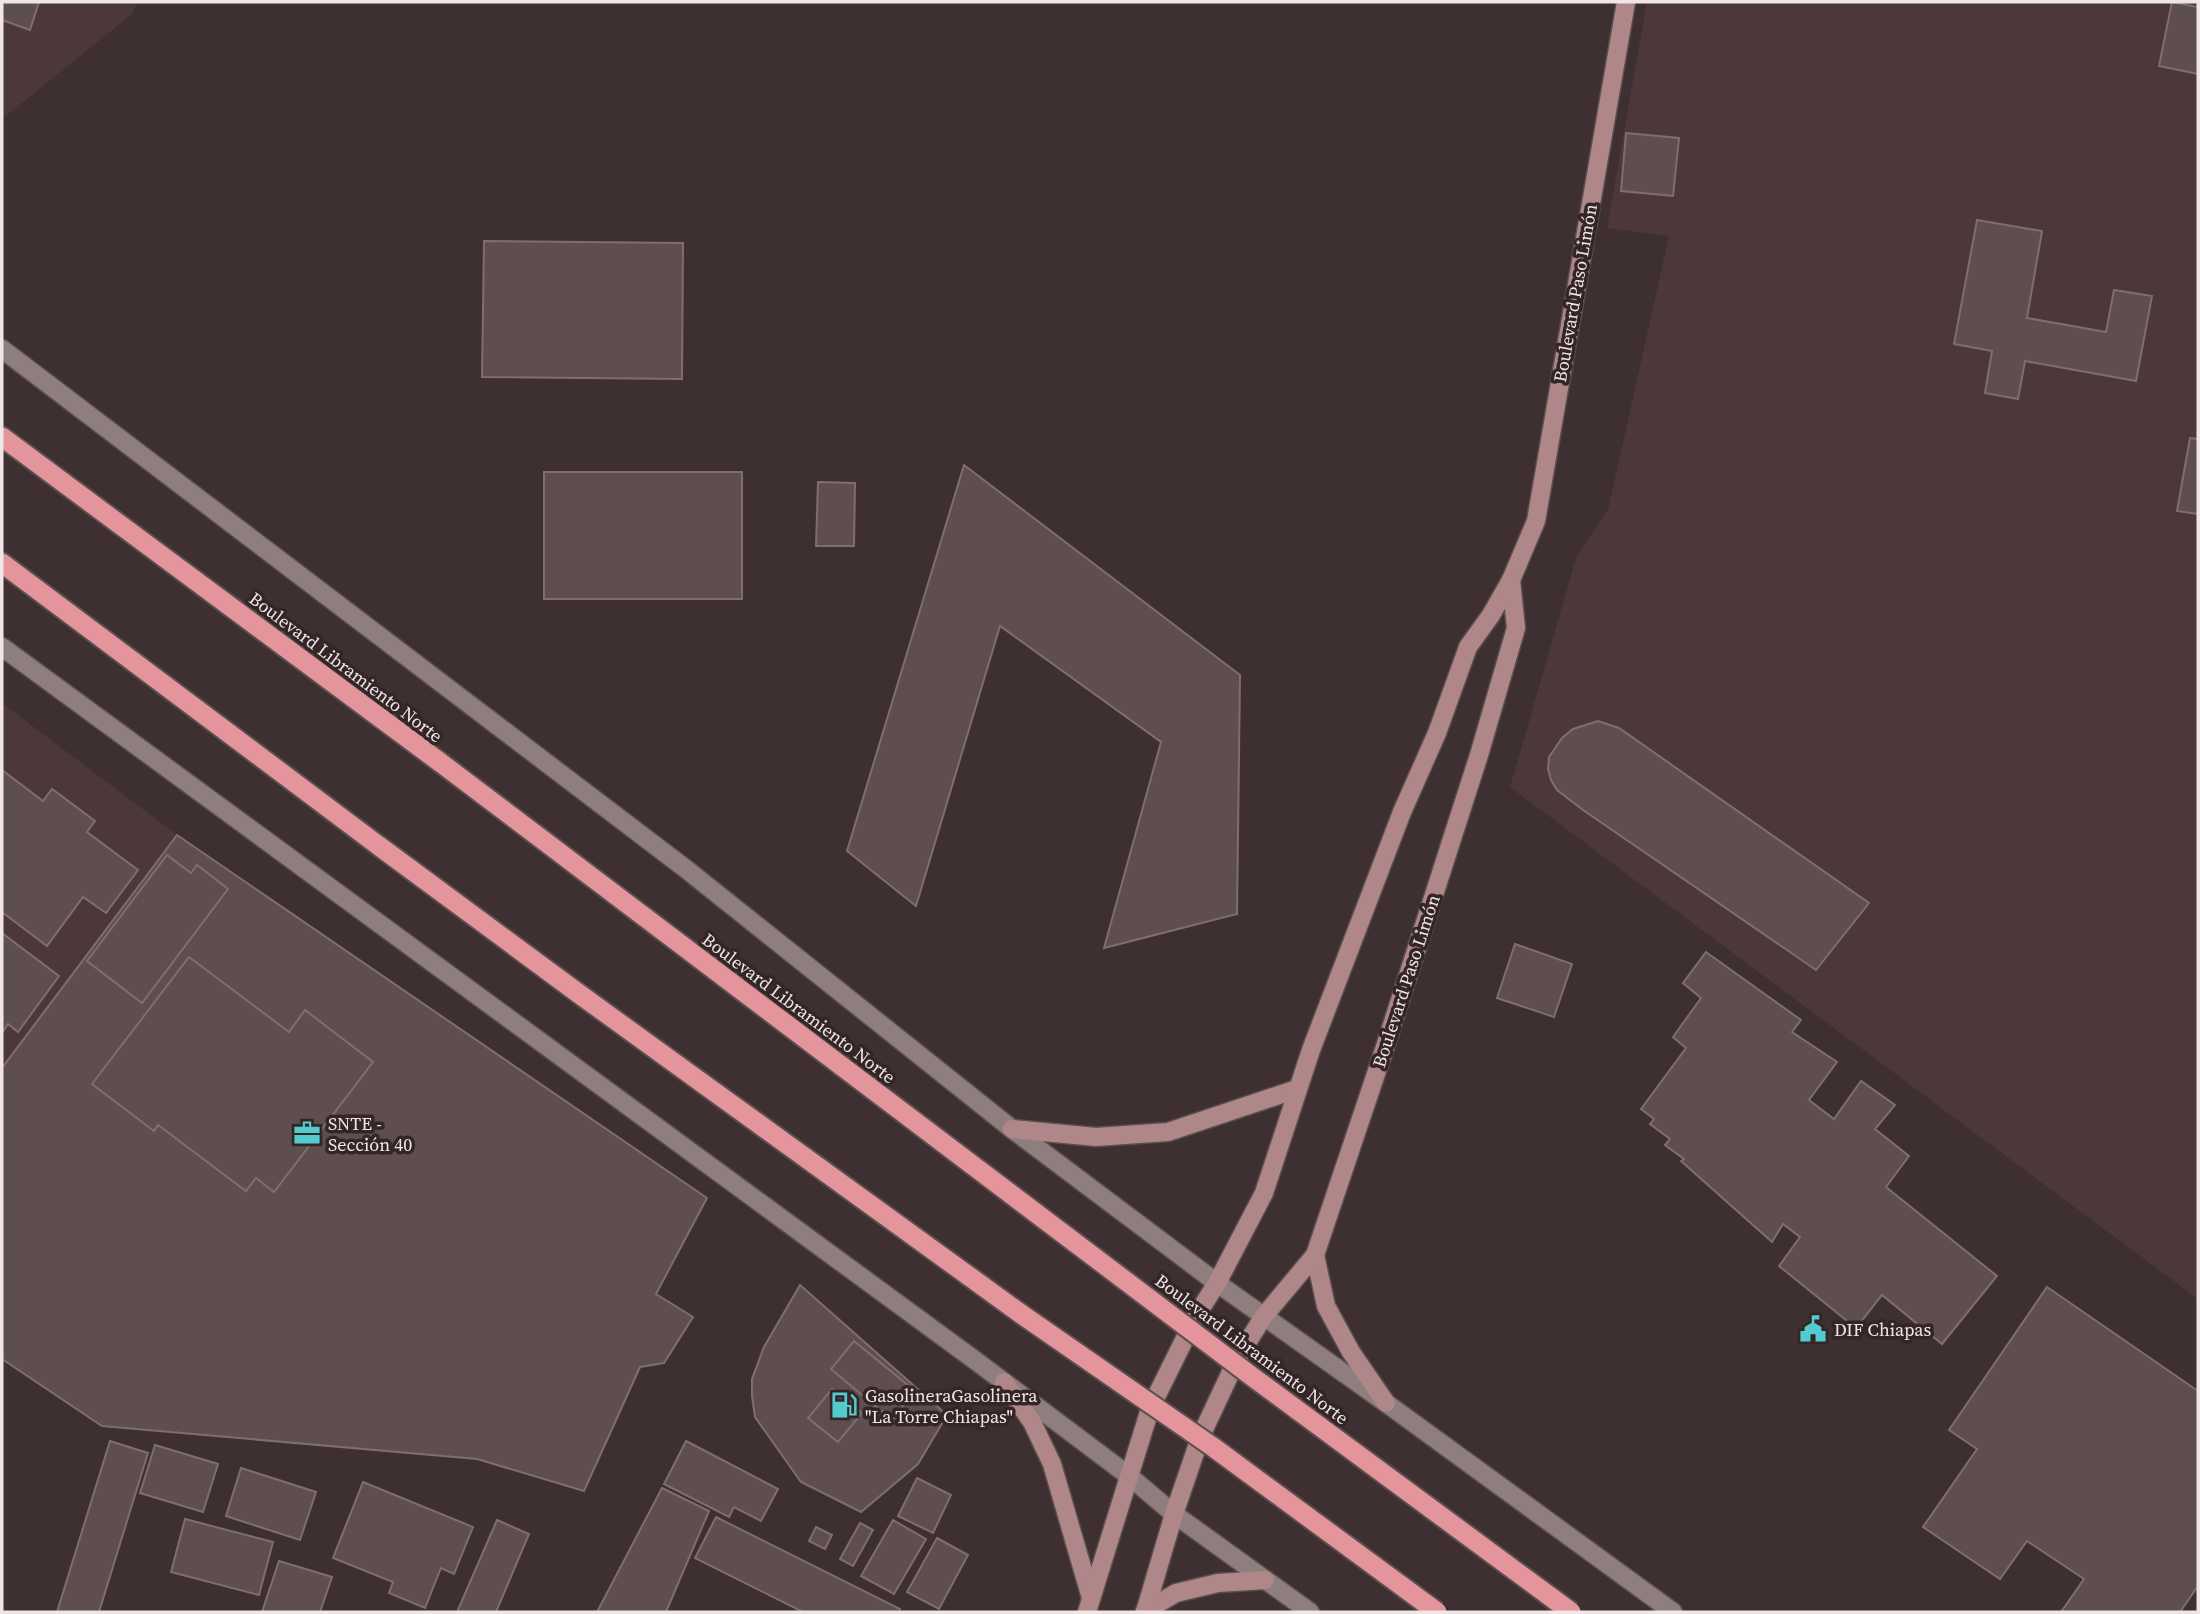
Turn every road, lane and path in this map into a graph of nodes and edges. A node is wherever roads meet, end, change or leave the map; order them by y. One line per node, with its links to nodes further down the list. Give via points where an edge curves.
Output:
1 (1626, 2): 5 (main road, Boulevard Paso Limón, via 1536,521)
2 (2, 349): 8 (street, via 686,869)
3 (2, 437): 21 (highway, Boulevard Libramiento Norte, bridge)
4 (2, 563): 20 (highway, bridge, via 593,1004)
5 (1511, 580): 7 (main road, Boulevard Paso Limón, via 1468,646); 9 (main road, Boulevard Paso Limón, via 1513,640 1389,1037)
6 (2, 647): 12 (street)
7 (1297, 1089): 8 (main road, via 1168,1132 1096,1137); 10 (main road, Boulevard Paso Limón, via 1264,1193)
8 (1012, 1129): 10 (street)
9 (1315, 1255): 11 (main road, Boulevard Paso Limón); 13 (main road, via 1326,1306)
10 (1217, 1283): 11 (street); 14 (main road, Boulevard Paso Limón, via 1150,1409)
11 (1264, 1316): 13 (street); 15 (main road, Boulevard Paso Limón, via 1238,1357 1200,1438)
12 (1004, 1382): 14 (street); 17 (main road, via 1032,1422 1052,1464)
13 (1386, 1403): 22 (street)
14 (1129, 1476): 15 (street); 17 (main road, Boulevard Paso Limón)
15 (1174, 1514): 16 (street); 18 (main road, Boulevard Paso Limón)
16 (1265, 1580): 18 (main road, via 1218,1583 1176,1593); 19 (street)
17 (1089, 1605)
18 (1145, 1612)
19 (1310, 1612)
20 (1437, 1612)
21 (1572, 1612)
22 (1673, 1612)

